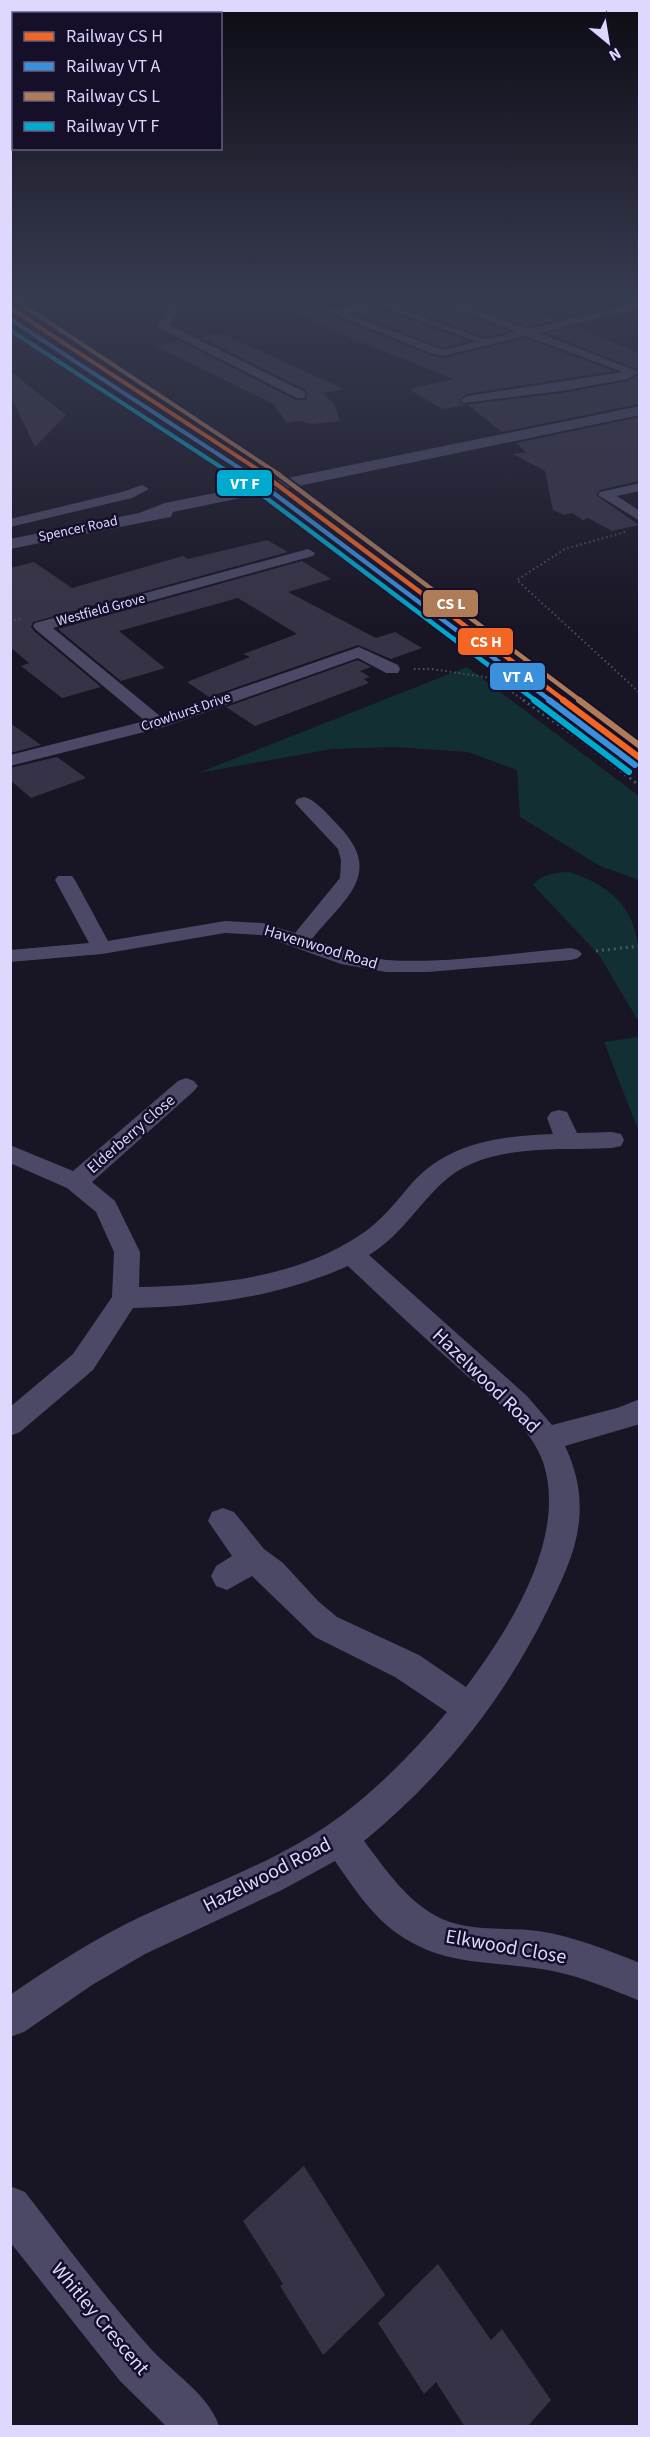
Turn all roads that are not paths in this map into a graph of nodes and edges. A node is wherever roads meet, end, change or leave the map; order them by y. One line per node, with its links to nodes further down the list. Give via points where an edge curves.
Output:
1 (636, 411): 6 (street, Spencer Road)
2 (639, 487): 4 (street, via 605,495)
3 (142, 489): 5 (street)
4 (639, 517)
5 (10, 523)
6 (10, 543)
7 (308, 553): 11 (street, Westfield Grove, via 41,626)
8 (342, 641): 9 (street)
9 (359, 652): 10 (street); 11 (street, Crowhurst Drive)
10 (392, 669)
11 (158, 723): 12 (street, Crowhurst Drive)
12 (10, 761)
13 (304, 803): 15 (street, via 329,815 351,860 350,879)
14 (65, 880): 16 (street)
15 (300, 940): 16 (street, Havenwood Road, via 263,928 225,927); 17 (street, Havenwood Road, via 349,959 386,966 428,966 521,949)
16 (102, 948): 18 (street, Havenwood Road)
17 (571, 954)
18 (10, 956)
19 (186, 1086): 24 (street, Elderberry Close)
20 (559, 1118): 22 (street)
21 (612, 1140): 22 (street)
22 (569, 1143): 25 (street, via 516,1145 466,1156 432,1177 380,1235)
23 (10, 1153): 24 (street)
24 (76, 1182): 26 (street, via 106,1207 127,1252)
25 (351, 1253): 26 (street, via 306,1274 241,1292); 29 (street, Hazelwood Road, via 520,1409)
26 (125, 1298): 28 (street, via 83,1362)
27 (639, 1410): 29 (street, via 624,1418)
28 (10, 1424)
29 (545, 1439): 31 (street, Hazelwood Road, via 557,1461 563,1489 567,1514 562,1538 547,1578 509,1653)
30 (223, 1521): 31 (street, via 240,1568 272,1573 326,1627 407,1666)
31 (471, 1710): 32 (street, Hazelwood Road, via 435,1754)
32 (340, 1838): 33 (street, Elkwood Close, via 386,1899 411,1921 440,1938 485,1947 556,1953); 34 (street, Hazelwood Road, via 270,1878 148,1933 84,1968)
33 (639, 1982)
34 (10, 2018)
35 (10, 2207): 36 (street, Whitley Crescent, via 136,2365)
36 (197, 2427)

